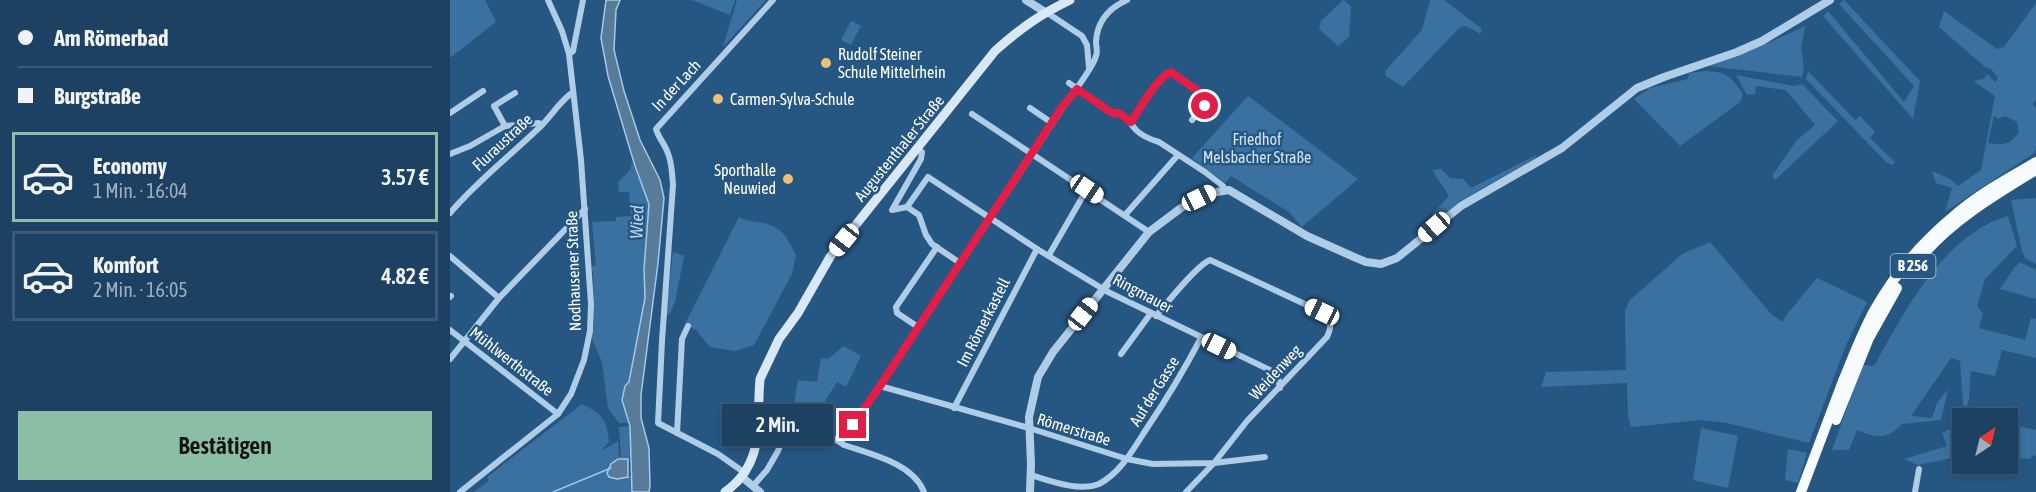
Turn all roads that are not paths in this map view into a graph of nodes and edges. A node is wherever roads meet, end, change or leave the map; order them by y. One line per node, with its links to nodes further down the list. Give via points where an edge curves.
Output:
1 (548, 0): 9 (street, Nodhausener Straße)
2 (583, 0): 9 (street, via 577,36)
3 (773, 0): 59 (street, In der Lach, via 656,129 668,151 673,185 658,423)
4 (1026, 0): 8 (street)
5 (1070, 0): 8 (main road, Augustenthaler Straße)
6 (1127, 0): 10 (street, via 1112,7 1100,25 1096,56)
7 (1830, 0): 31 (street, via 1762,41 1637,88 1562,148 1461,206 1406,251 1381,264 1366,262 1313,239)
8 (1045, 12): 10 (street, via 1082,36); 24 (main road, Augustenthaler Straße, via 995,51)
9 (569, 54): 14 (street, Nodhausener Straße)
10 (1089, 68): 12 (street)
11 (1069, 83): 12 (street)
12 (1077, 89): 20 (street); 21 (street)
13 (483, 91): 17 (street)
14 (573, 92): 22 (street, Fluraustraße); 33 (street, Nodhausener Straße)
15 (515, 93): 23 (street, via 494,106)
16 (1030, 108): 21 (street)
17 (450, 113)
18 (972, 114): 25 (street)
19 (1192, 120): 20 (street, via 1209,99 1171,72 1156,85)
20 (1131, 122): 27 (street, via 1136,130)
21 (1052, 123): 25 (street)
22 (542, 124): 23 (street); 34 (street, Fluraustraße)
23 (505, 126): 26 (street)
24 (917, 149): 32 (street, via 922,152 921,159 892,210); 65 (main road, Augustenthaler Straße, via 830,257 779,339 760,379 756,448)
25 (1032, 153): 30 (street); 36 (street)
26 (450, 154)
27 (1178, 154): 31 (street); 35 (street)
28 (2036, 160): 55 (highway, B 256, via 1956,214 1906,263 1874,311 1857,346)
29 (2036, 170): 55 (highway, B 256, via 1948,230 1912,267 1880,315)
30 (1087, 189): 35 (street); 40 (street)
31 (1224, 189): 37 (street, via 1181,208)
32 (907, 207): 36 (street, Ringmauer, via 928,177); 38 (street, via 920,215 928,238)
33 (585, 209): 44 (street); 57 (street, Nodhausener Straße, via 590,331 571,394)
34 (450, 213)
35 (1125, 214): 37 (street)
36 (991, 218): 39 (street, Ringmauer); 42 (street)
37 (1149, 232): 43 (street)
38 (937, 247): 42 (street); 47 (street, via 896,307 897,313)
39 (1036, 249): 40 (street, Ringmauer); 56 (street, Im Römerkastell)
40 (1049, 255): 43 (street, Ringmauer)
41 (450, 256): 44 (street)
42 (960, 262): 47 (street)
43 (1103, 289): 45 (street, Ringmauer); 58 (street, via 1038,377)
44 (499, 298): 50 (street)
45 (1154, 315): 49 (street, Ringmauer); 51 (street); 54 (street, Weidenweg, via 1210,260 1322,312 1330,319 1327,337)
46 (688, 326): 59 (street, via 682,339)
47 (918, 327): 53 (street)
48 (450, 330): 50 (street, Mühlwerthstraße)
49 (1201, 338): 54 (street, Ringmauer, via 1272,371); 62 (street, Auf der Gasse, via 1177,383)
50 (465, 341): 52 (street); 57 (street, Mühlwerthstraße)
51 (1121, 354)
52 (450, 359)
53 (880, 386): 56 (street, Römerstraße); 60 (street)
54 (1280, 388): 63 (street, Weidenweg, via 1247,421)
55 (1839, 403): 76 (highway, B 256); 77 (highway, B 256)
56 (954, 408): 58 (street, Römerstraße)
57 (558, 414): 69 (street, Nodhausener Straße)
58 (1029, 429): 62 (street, Römerstraße); 66 (street)
59 (677, 433): 65 (street, via 727,460)
60 (842, 444): 68 (street, via 794,418 788,422 767,470); 72 (street, via 890,461)
61 (1265, 457): 63 (street, Römerstraße)
62 (1127, 459): 63 (street, Römerstraße, via 1153,464); 67 (street, Auf der Gasse)
63 (1214, 464): 75 (street, Weidenweg)
64 (1919, 469): 78 (street)
65 (744, 475): 68 (street); 70 (main road)
66 (1031, 475): 67 (street, via 1074,487); 73 (street)
67 (1098, 484): 74 (street)
68 (753, 486): 71 (street)
69 (460, 492)
70 (725, 492)
71 (760, 492)
72 (924, 492)
73 (1030, 492)
74 (1095, 492)
75 (1186, 492)
76 (1801, 492)
77 (1809, 492)
78 (1915, 492)

